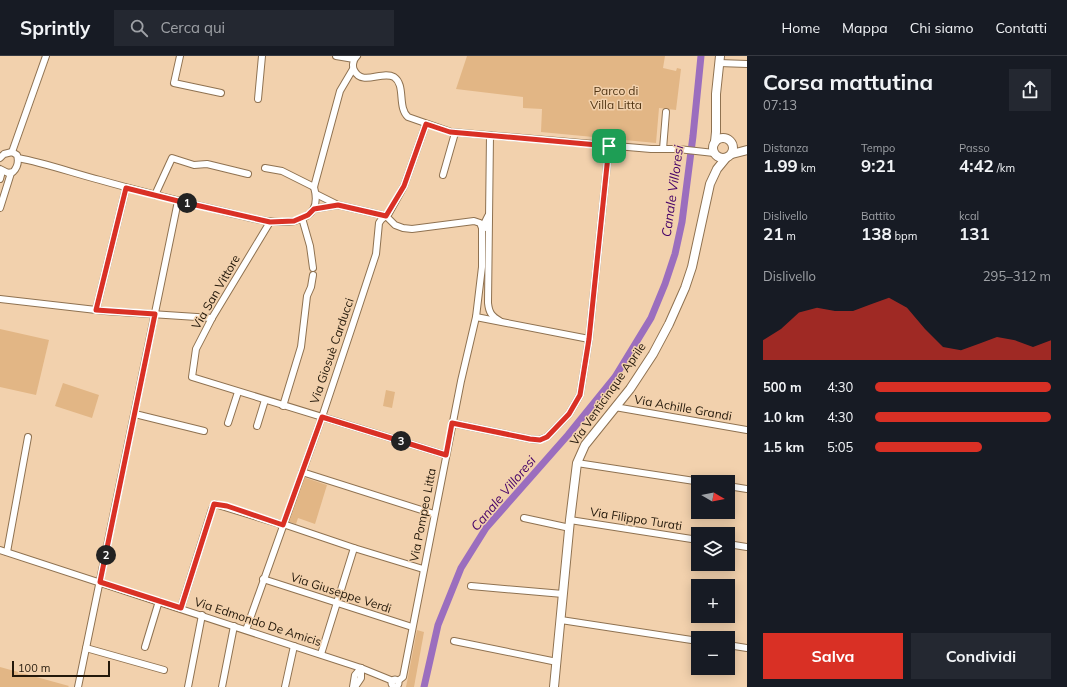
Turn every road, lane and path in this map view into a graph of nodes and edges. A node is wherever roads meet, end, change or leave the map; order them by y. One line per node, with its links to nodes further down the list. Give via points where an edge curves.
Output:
1 (46, 56): 21 (street)
2 (180, 56): 8 (street, via 174,83)
3 (262, 56): 9 (street)
4 (339, 56): 6 (street)
5 (720, 60): 7 (street); 12 (street)
6 (354, 62): 11 (street, via 356,74 361,78 388,75 395,78 400,85 405,113 408,117); 33 (street, via 340,91)
7 (747, 64)
8 (221, 93)
9 (258, 99)
10 (666, 112): 19 (street)
11 (426, 124): 13 (street); 41 (street, Via Giosuè Carducci, via 404,186)
12 (716, 126): 15 (street); 16 (street)
13 (455, 132): 14 (street); 31 (street)
14 (490, 135): 18 (street); 44 (street, Via Pompeo Litta, via 488,216)
15 (725, 138): 16 (street, via 719,138); 17 (street)
16 (715, 142): 22 (street)
17 (733, 144): 20 (street); 24 (street, via 733,151)
18 (609, 146): 19 (street); 55 (street)
19 (663, 149): 22 (street)
20 (747, 149): 24 (street)
21 (12, 152): 23 (street); 25 (street)
22 (712, 154): 24 (street); 27 (street, Via Venticinque Aprile)
23 (1, 155)
24 (729, 156): 27 (street, Via Venticinque Aprile)
25 (18, 158): 29 (street, via 16,169); 34 (street)
26 (265, 168): 33 (street, via 282,171)
27 (717, 168): 59 (street, Via Venticinque Aprile, via 707,194 692,267 674,314 653,354)
28 (1, 170): 29 (street); 32 (street)
29 (10, 173): 39 (street)
30 (248, 174): 36 (street, via 207,164 194,165 172,158)
31 (443, 174)
32 (0, 179)
33 (314, 187): 35 (street)
34 (126, 188): 36 (street); 50 (street)
35 (316, 194): 38 (street); 40 (street)
36 (156, 195): 37 (street)
37 (178, 201): 43 (street); 51 (street)
38 (338, 205): 40 (street); 41 (street)
39 (0, 208)
40 (314, 209): 42 (street)
41 (386, 216): 44 (street, via 395,225 403,228 474,221); 61 (street, Via Giosuè Carducci, via 379,223 374,260)
42 (305, 217): 43 (street, via 294,221); 45 (street)
43 (270, 222): 53 (street, Via San Vittore)
44 (485, 229): 48 (street, Via Pompeo Litta); 49 (street, Via Pompeo Litta)
45 (313, 268)
46 (313, 276): 58 (street, via 307,296 301,347)
47 (0, 299): 50 (street)
48 (478, 304): 49 (street); 52 (street, Via Pompeo Litta)
49 (488, 306): 54 (street, via 491,315)
50 (96, 310): 51 (street)
51 (155, 314): 53 (street); 60 (street)
52 (476, 317): 54 (street); 63 (street, Via Pompeo Litta)
53 (212, 318): 56 (street, Via San Vittore, via 196,348 192,378)
54 (500, 320): 55 (street)
55 (589, 339): 63 (street, via 578,400 569,414 547,437 540,440 530,439)
56 (238, 392): 57 (street); 62 (street)
57 (265, 400): 58 (street); 64 (street)
58 (283, 406): 61 (street)
59 (616, 407): 65 (street, Via Achille Grandi); 69 (street, Via Venticinque Aprile, via 585,445)
60 (135, 414): 66 (street); 86 (street)
61 (322, 417): 68 (street); 70 (street, Via Giosuè Carducci)
62 (228, 423)
63 (452, 423): 68 (street, Via Pompeo Litta)
64 (257, 426)
65 (747, 430)
66 (204, 431)
67 (28, 437): 83 (street)
68 (446, 455): 74 (street, Via Pompeo Litta)
69 (577, 463): 71 (street); 76 (street, Via Venticinque Aprile)
70 (302, 472): 74 (street); 77 (street, Via Giosuè Carducci)
71 (691, 480)
72 (735, 487): 73 (street)
73 (747, 489)
74 (434, 514): 84 (street, Via Pompeo Litta)
75 (524, 518): 76 (street, Via Filippo Turati)
76 (570, 524): 78 (street, Via Filippo Turati); 88 (street, Via Venticinque Aprile)
77 (283, 525): 81 (street); 85 (street, Via Giosuè Carducci); 91 (street, via 214,504)
78 (691, 539)
79 (735, 545): 80 (street)
80 (747, 547)
81 (354, 548): 84 (street); 90 (street)
82 (0, 550): 83 (street, Via Edmondo De Amicis)
83 (7, 552): 86 (street, Via Edmondo De Amicis)
84 (424, 568): 95 (street, Via Pompeo Litta)
85 (263, 579): 90 (street, Via Giuseppe Verdi); 96 (street, Via Giosuè Carducci)
86 (100, 582): 89 (street, Via Edmondo De Amicis); 102 (street)
87 (471, 586): 88 (street)
88 (563, 594): 93 (street, Via Venticinque Aprile)
89 (159, 601): 91 (street, Via Edmondo De Amicis); 101 (street)
90 (337, 603): 95 (street, Via Giuseppe Verdi); 104 (street)
91 (181, 608): 92 (street, Via Edmondo De Amicis)
92 (202, 615): 94 (street, Via Edmondo De Amicis); 110 (street)
93 (561, 620): 97 (street); 105 (street, Via Venticinque Aprile)
94 (234, 626): 96 (street, Via Edmondo De Amicis); 111 (street)
95 (412, 627): 108 (street, Via Pompeo Litta, via 403,677)
96 (246, 630): 99 (street, Via Edmondo De Amicis)
97 (691, 640)
98 (454, 641): 105 (street)
99 (294, 646): 104 (street, Via Edmondo De Amicis); 112 (street)
100 (735, 646): 103 (street)
101 (145, 647)
102 (86, 648): 107 (street); 109 (street)
103 (747, 648)
104 (321, 654): 106 (street, Via Edmondo De Amicis)
105 (557, 662): 114 (street, Via Venticinque Aprile)
106 (361, 668): 108 (street, Via Edmondo De Amicis, via 389,678); 113 (street, via 354,678)
107 (164, 670)
108 (395, 685)
109 (78, 687)
110 (188, 687)
111 (222, 687)
112 (285, 687)
113 (354, 687)
114 (554, 687)

